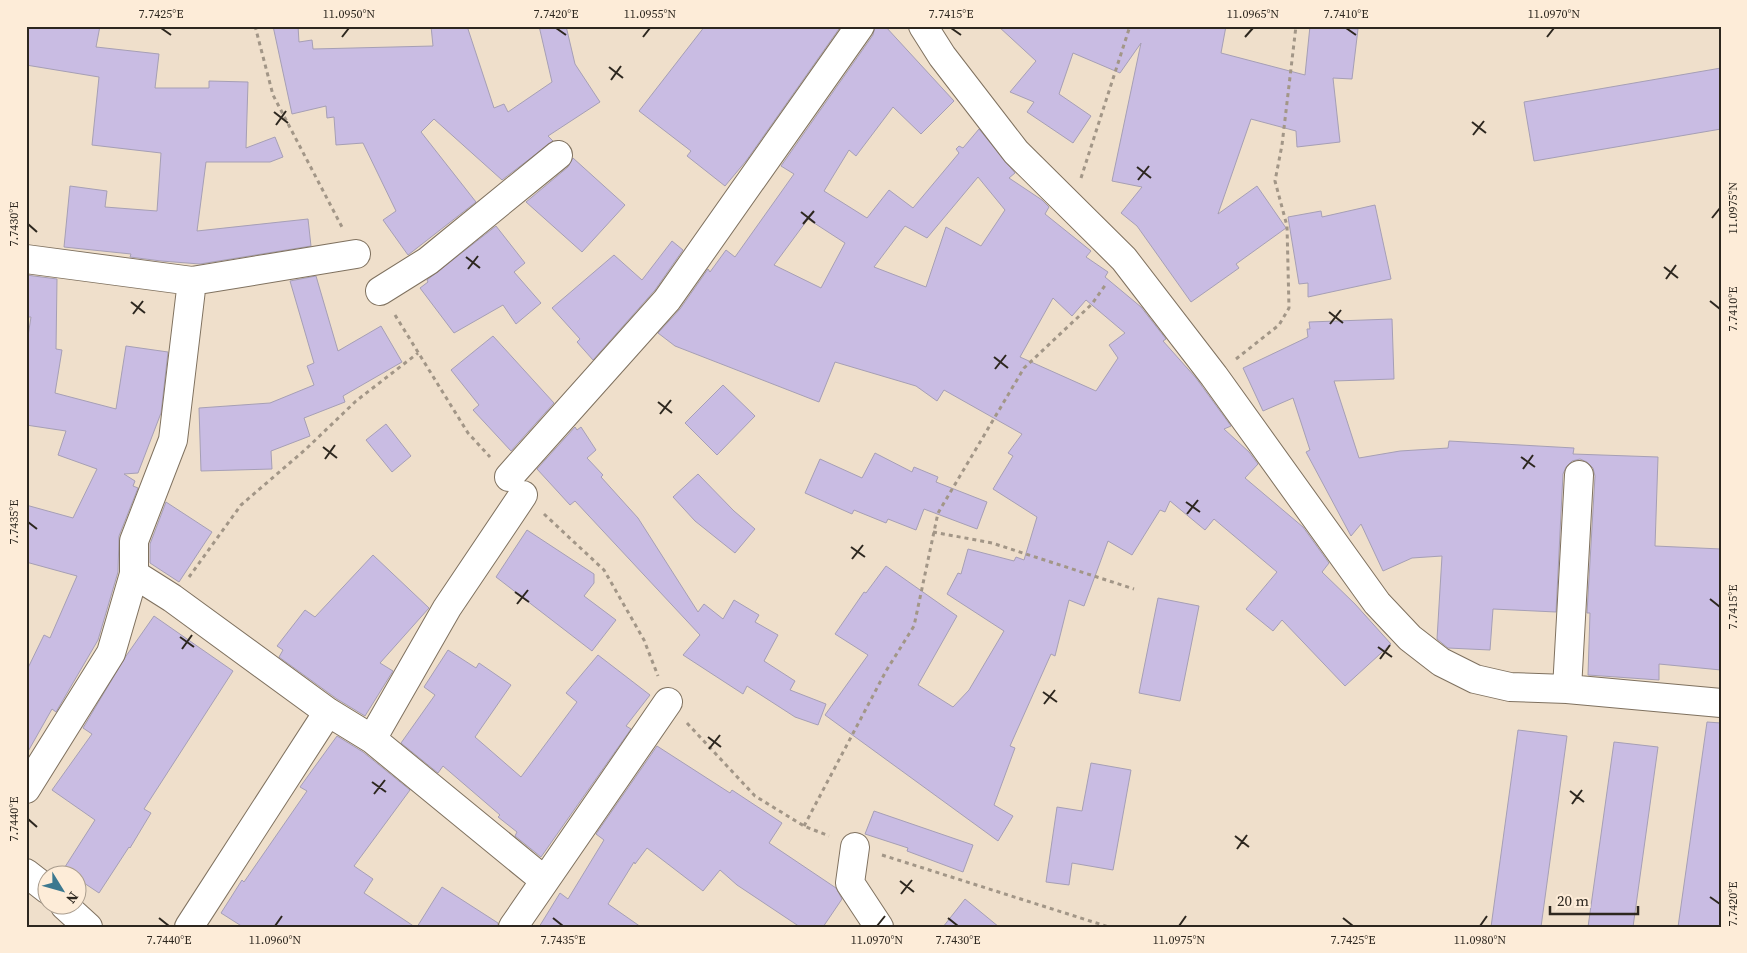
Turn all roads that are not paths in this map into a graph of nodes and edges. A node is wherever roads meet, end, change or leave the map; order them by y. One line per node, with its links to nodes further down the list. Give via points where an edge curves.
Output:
1 (860, 26): 14 (street, via 667,300 516,486)
2 (923, 26): 10 (street, via 942,56 1016,152 1124,259 1214,376 1377,603 1410,638 1441,662 1475,679 1510,687)
3 (558, 154): 7 (street, via 428,261)
4 (356, 254): 6 (street)
5 (26, 259): 6 (street)
6 (192, 282): 9 (street, via 173,440 134,541)
7 (380, 291)
8 (1579, 475): 10 (street)
9 (134, 574): 13 (street); 15 (street, via 110,653)
10 (1567, 689): 12 (street)
11 (668, 702): 18 (street)
12 (1721, 703)
13 (328, 712): 14 (street); 22 (street)
14 (372, 739): 18 (street)
15 (26, 789)
16 (855, 847): 24 (street, via 850,883)
17 (26, 873): 19 (street)
18 (544, 880): 23 (street)
19 (38, 882)
20 (76, 916): 21 (street)
21 (88, 927)
22 (189, 927)
23 (513, 927)
24 (880, 927)

